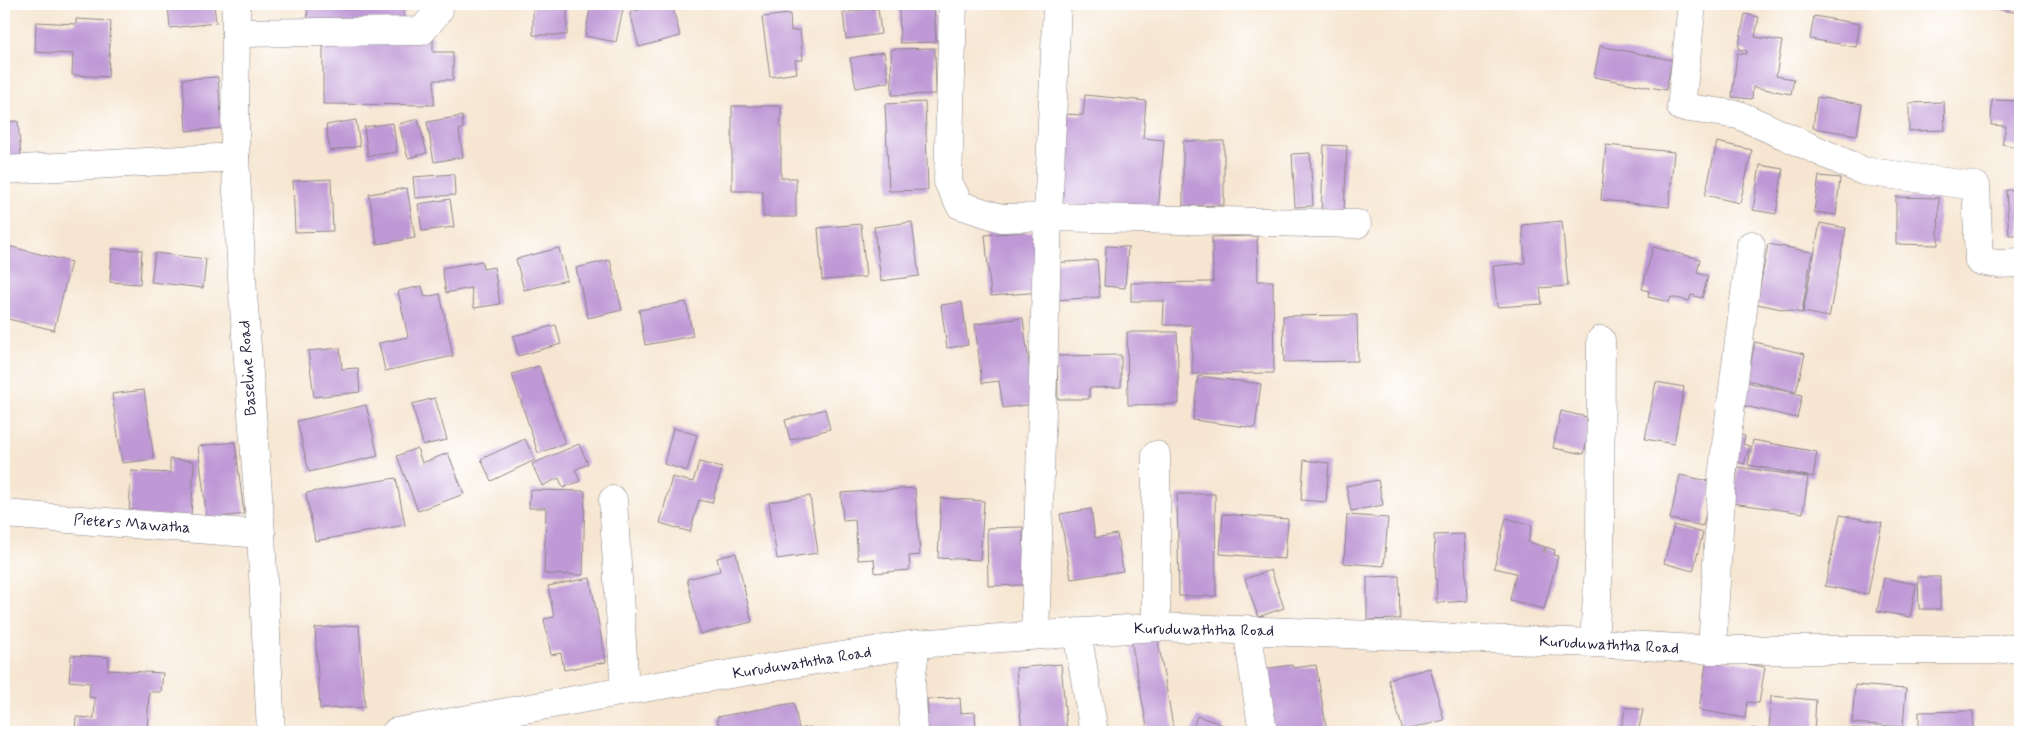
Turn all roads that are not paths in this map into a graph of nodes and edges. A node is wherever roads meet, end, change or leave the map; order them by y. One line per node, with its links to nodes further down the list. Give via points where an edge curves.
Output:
1 (236, 4): 6 (street, Baseline Road)
2 (438, 4): 6 (street, via 439,10 422,31)
3 (953, 4): 9 (street, via 948,182 960,205 1001,218)
4 (1057, 4): 9 (street)
5 (1692, 4): 12 (street, via 1681,107 1739,116 1863,171 1976,186 1979,261)
6 (236, 33): 7 (street, Baseline Road)
7 (235, 158): 8 (street); 17 (street, Baseline Road)
8 (4, 170)
9 (1048, 217): 10 (street); 21 (street)
10 (1357, 224)
11 (1751, 245): 25 (street, via 1722,477)
12 (2020, 263)
13 (1601, 340): 22 (street, via 1600,550)
14 (1156, 454): 18 (street)
15 (613, 500): 26 (street)
16 (4, 514): 17 (street, Pieters Mawatha)
17 (261, 534): 27 (street, Baseline Road)
18 (1156, 627): 19 (street, Kuruduwaththa Road); 20 (street, Kuruduwaththa Road)
19 (1247, 629): 22 (street, Kuruduwaththa Road); 31 (street)
20 (1077, 632): 21 (street, Kuruduwaththa Road); 30 (street)
21 (1035, 635): 23 (street, Kuruduwaththa Road)
22 (1594, 643): 25 (street, Kuruduwaththa Road)
23 (916, 644): 26 (street, Kuruduwaththa Road); 29 (street, via 911,680)
24 (2020, 647): 25 (street, Kuruduwaththa Road, via 1985,650)
25 (1712, 650)
26 (625, 691): 28 (street, Kuruduwaththa Road)
27 (271, 732)
28 (396, 732)
29 (914, 732)
30 (1094, 732)
31 (1262, 732)

